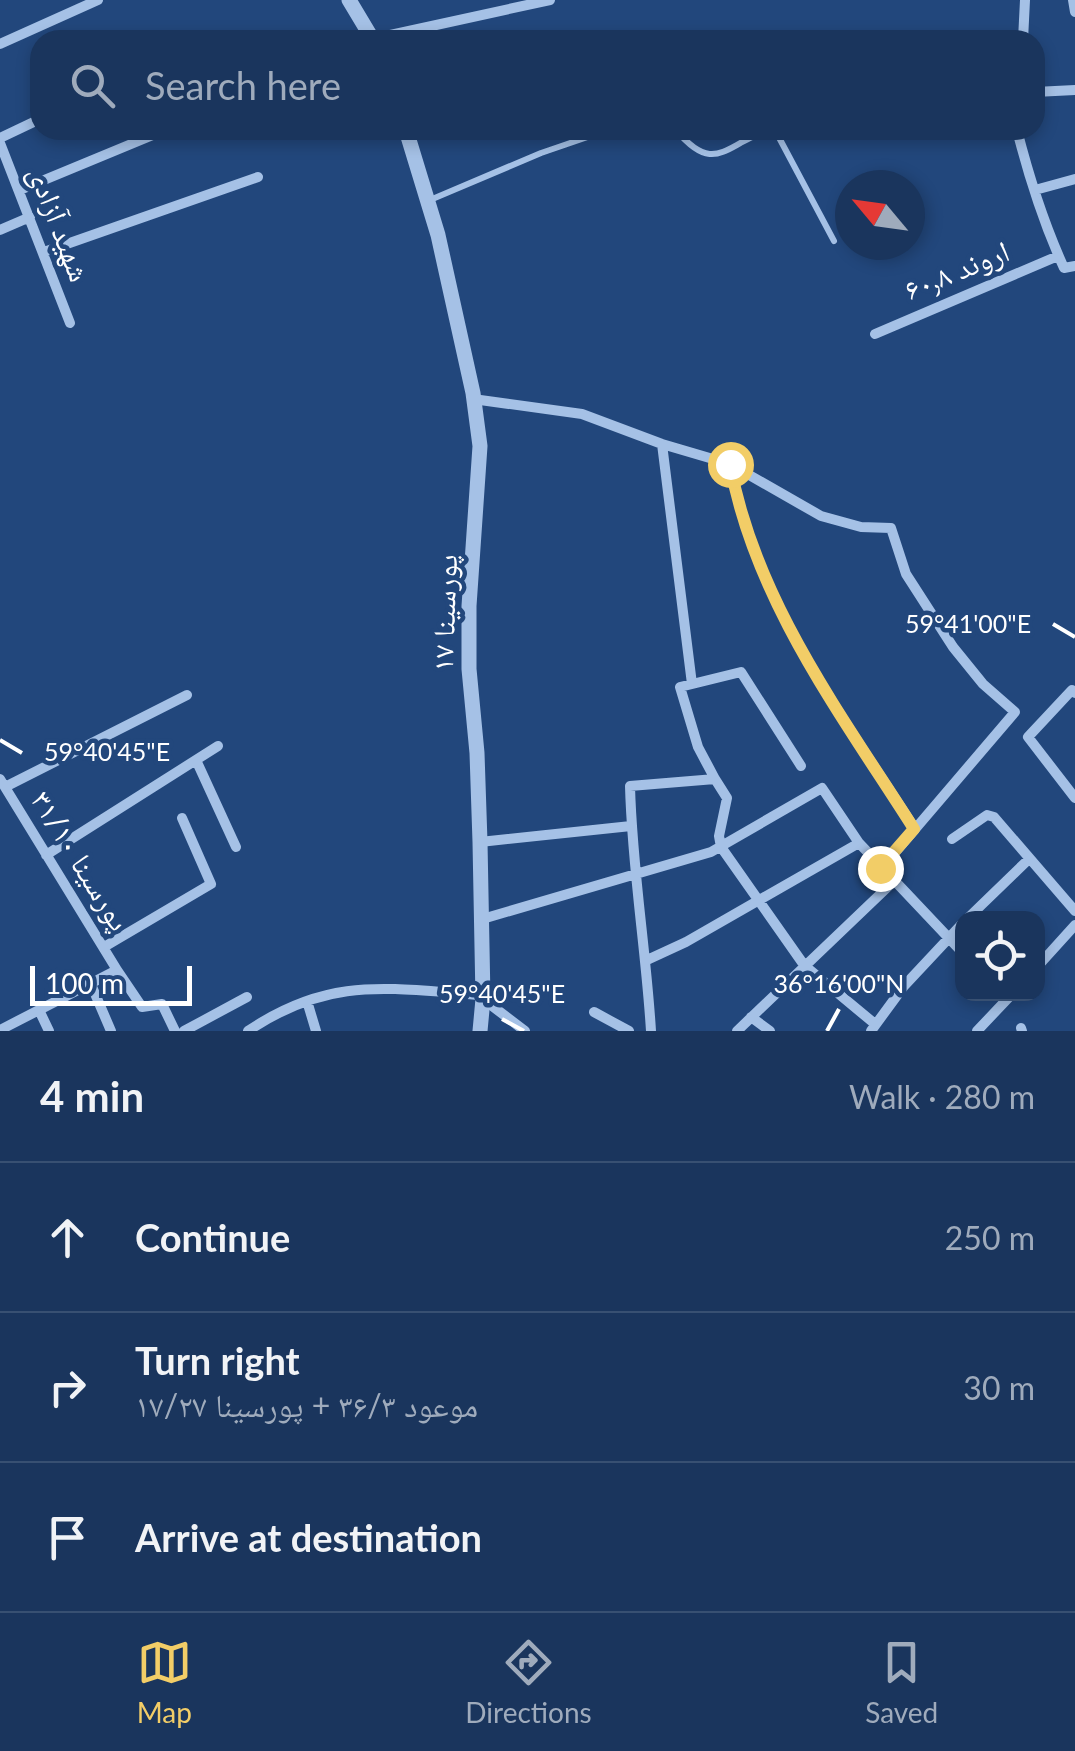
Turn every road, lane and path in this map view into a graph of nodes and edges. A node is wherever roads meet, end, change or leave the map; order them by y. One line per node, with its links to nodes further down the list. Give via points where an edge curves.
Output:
1 (98, 0): 7 (street)
2 (349, 0): 8 (street)
3 (550, 0): 9 (street)
4 (1025, 0): 10 (street)
5 (1074, 0): 6 (street)
6 (1075, 12)
7 (31, 30)
8 (367, 30)
9 (413, 30)
10 (1023, 30)
11 (30, 31): 12 (street)
12 (0, 44)
13 (1075, 90): 14 (street)
14 (1045, 92)
15 (30, 124): 16 (street)
16 (0, 140): 26 (street, شهید آزادی)
17 (142, 140): 26 (street)
18 (409, 140): 28 (street, پورسینا ۱۷)
19 (579, 140): 28 (lane)
20 (685, 140): 21 (lane, via 701,154 716,155)
21 (745, 140)
22 (780, 140): 31 (lane)
23 (1020, 140): 27 (street)
24 (258, 177): 32 (street)
25 (1075, 178): 27 (street)
26 (20, 190): 29 (street, شهید آزادی)
27 (1035, 190): 33 (street)
28 (428, 201): 37 (street, پورسینا ۱۷)
29 (30, 217): 30 (street); 32 (street, شهید آزادی)
30 (0, 230)
31 (834, 241)
32 (44, 252): 35 (street, شهید آزادی)
33 (1058, 256): 34 (street); 36 (street, اروند ۶۰٫۸)
34 (1069, 267)
35 (70, 322)
36 (875, 334)
37 (473, 400): 38 (street, via 582,414); 53 (street, پورسینا ۱۷, via 480,446 468,670)
38 (662, 444): 39 (street); 40 (street)
39 (730, 464): 51 (street, via 736,499 792,636); 51 (street, via 821,516 891,528 906,574 953,646 1015,712)
40 (692, 684): 45 (street, via 741,672); 46 (street, via 680,688)
41 (1075, 693): 48 (street, via 1028,737)
42 (187, 695): 47 (street)
43 (218, 746): 44 (street)
44 (196, 760): 55 (street); 57 (street)
45 (801, 766)
46 (715, 779): 50 (street, via 630,786); 56 (street, via 726,798)
47 (2, 783): 57 (street, پورسینا ۳۱/۱۰)
48 (1075, 798)
49 (182, 818): 70 (street, via 210,884)
50 (631, 826): 53 (street); 60 (street)
51 (914, 829): 59 (street)
52 (952, 839): 58 (street, via 991,815)
53 (480, 842): 65 (street, پورسینا ۱۷)
54 (859, 843): 56 (street, via 822,788); 59 (street); 62 (street)
55 (236, 846)
56 (721, 847): 60 (street); 62 (street)
57 (46, 854): 70 (street, پورسینا ۳۱/۱۰)
58 (1029, 859): 63 (street); 64 (street)
59 (880, 868): 61 (street)
60 (634, 873): 65 (street); 72 (street)
61 (894, 881): 68 (street); 73 (street)
62 (760, 901): 72 (street); 73 (street)
63 (975, 911)
64 (1075, 911)
65 (479, 920): 77 (street, پورسینا ۱۷)
66 (1075, 925): 71 (street)
67 (955, 931): 68 (street)
68 (948, 938): 69 (street); 83 (street)
69 (955, 945)
70 (104, 946): 74 (street, پورسینا ۳۱/۱۰)
71 (1045, 958)
72 (646, 960): 94 (street)
73 (804, 965): 82 (street); 83 (street)
74 (116, 970): 75 (street); 87 (street, پورسینا ۳۱/۱۰, via 142,1007 162,1004)
75 (90, 982): 80 (street); 86 (street)
76 (247, 996): 88 (street)
77 (483, 997): 78 (street, via 372,987); 91 (street, پورسینا ۱۷); 92 (street)
78 (308, 1001): 89 (street); 90 (street)
79 (1004, 1001): 97 (street)
80 (39, 1010): 84 (street); 85 (street)
81 (594, 1012): 93 (street)
82 (751, 1016): 95 (street); 96 (street)
83 (873, 1028)
84 (0, 1030)
85 (49, 1031)
86 (111, 1031)
87 (176, 1031)
88 (184, 1031)
89 (248, 1031)
90 (316, 1031)
91 (480, 1031)
92 (525, 1031)
93 (629, 1031)
94 (651, 1031)
95 (737, 1031)
96 (770, 1031)
97 (977, 1031)

